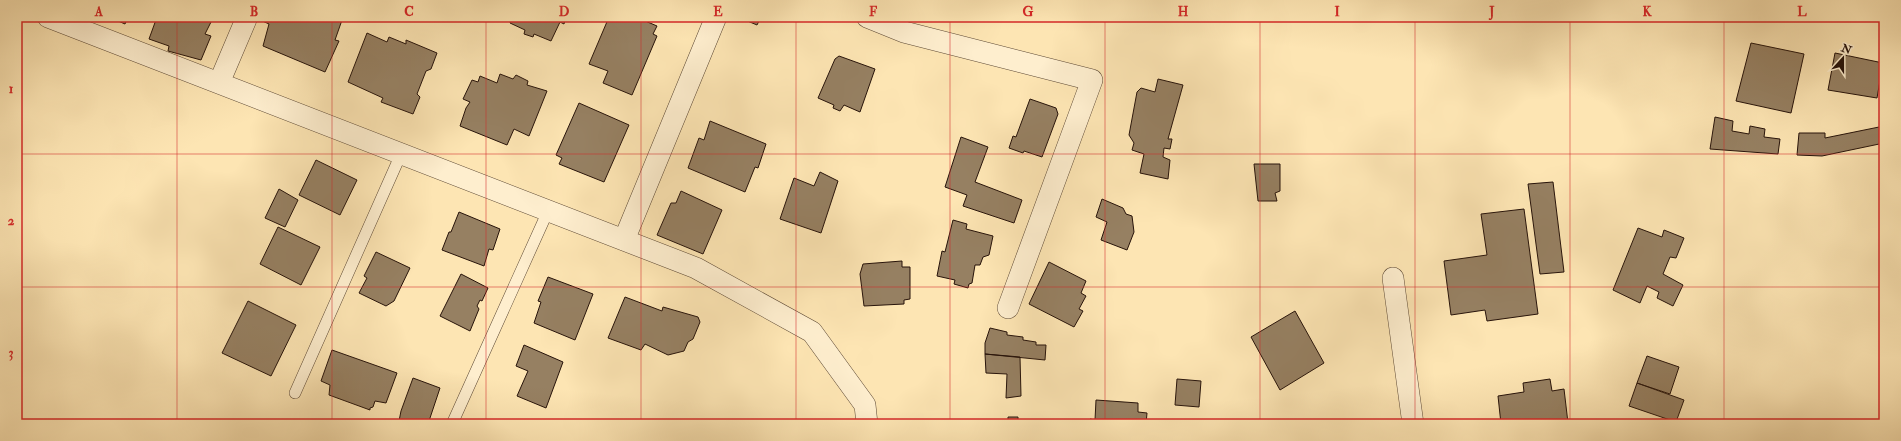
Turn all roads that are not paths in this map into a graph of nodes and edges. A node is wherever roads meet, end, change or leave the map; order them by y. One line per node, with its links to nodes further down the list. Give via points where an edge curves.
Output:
1 (48, 17): 5 (street)
2 (247, 17): 5 (street)
3 (716, 17): 8 (street)
4 (867, 17): 10 (street, via 904,32 1092,80)
5 (219, 83): 6 (street)
6 (401, 154): 7 (street); 11 (lane)
7 (548, 211): 8 (street); 12 (lane)
8 (624, 240): 13 (street, via 696,268 812,332 865,405)
9 (1393, 278): 14 (street)
10 (1008, 308)
11 (294, 393)
12 (452, 424)
13 (867, 424)
14 (1413, 424)

